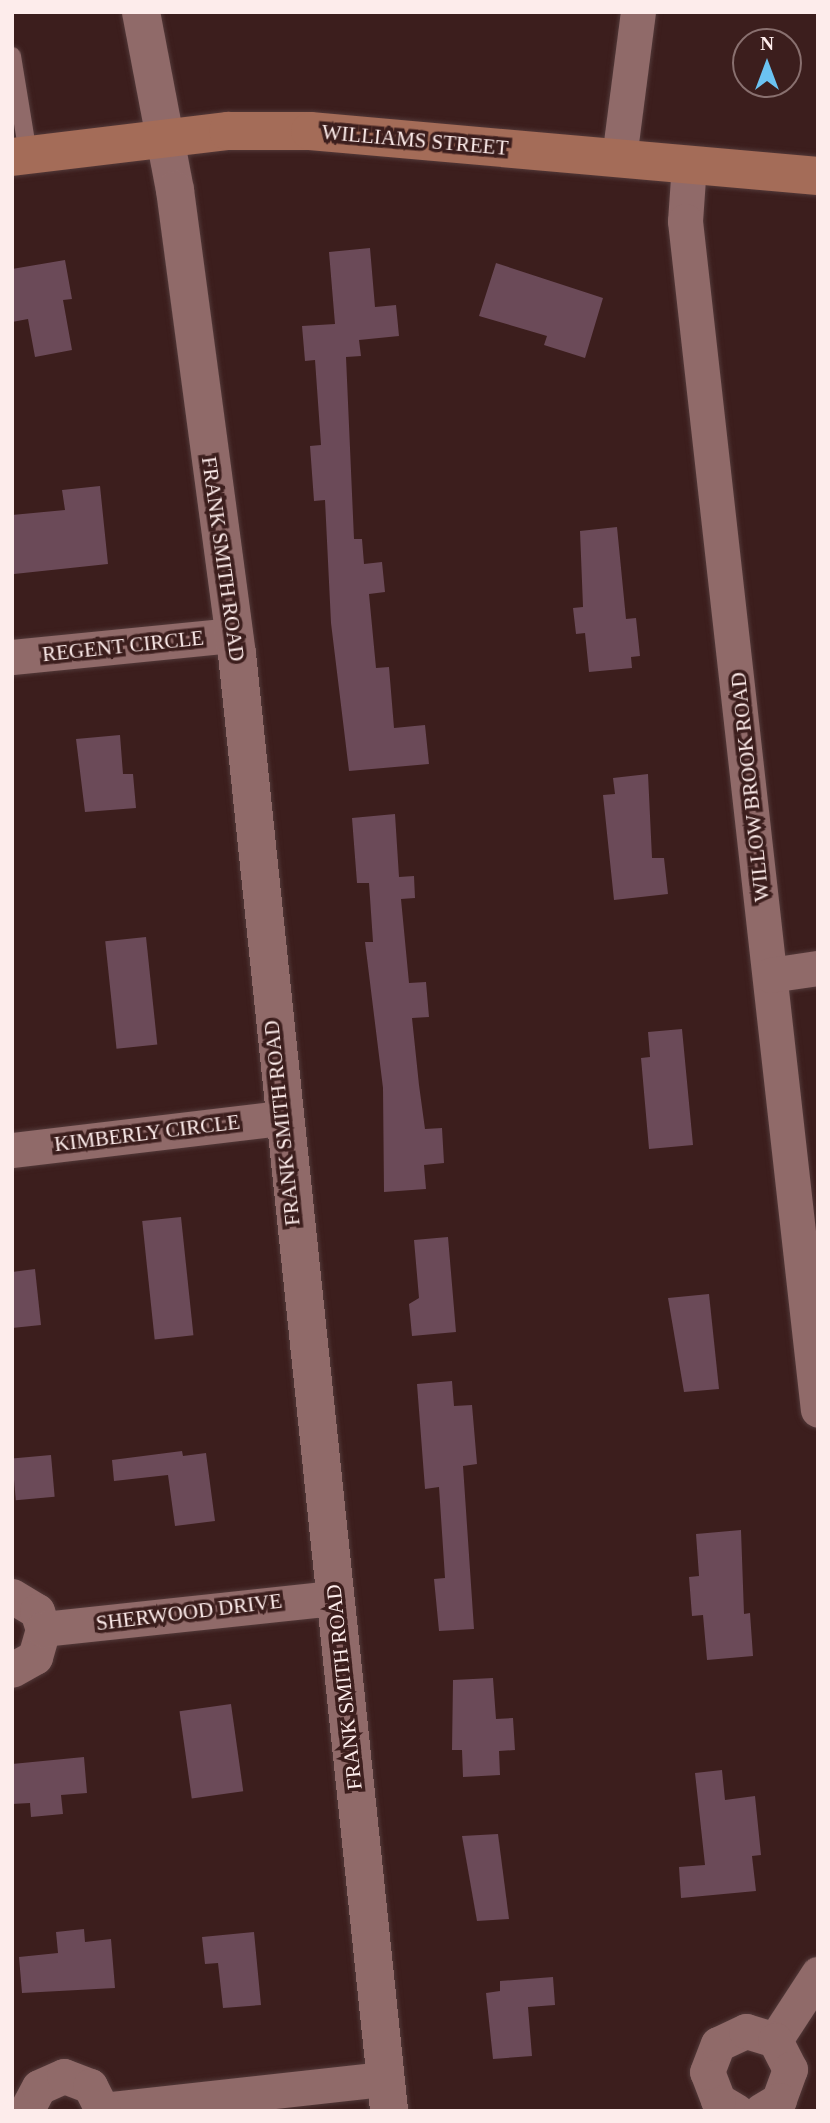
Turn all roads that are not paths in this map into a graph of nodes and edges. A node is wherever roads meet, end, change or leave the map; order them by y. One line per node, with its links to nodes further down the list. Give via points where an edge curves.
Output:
1 (141, 12): 4 (street, FRANK SMITH ROAD)
2 (638, 12): 6 (street)
3 (12, 56): 5 (lane)
4 (164, 137): 5 (main road, WILLIAMS STREET); 6 (main road, WILLIAMS STREET, via 310,131); 9 (street, FRANK SMITH ROAD)
5 (20, 156)
6 (619, 158): 7 (main road, WILLIAMS STREET)
7 (689, 164): 8 (main road, WILLIAMS STREET); 12 (street, WILLOW BROOK ROAD, via 685,220)
8 (818, 176)
9 (234, 635): 10 (street, REGENT CIRCLE); 13 (street, FRANK SMITH ROAD)
10 (12, 657)
11 (818, 968): 12 (street)
12 (770, 975): 15 (street, WILLOW BROOK ROAD)
13 (281, 1118): 14 (street, KIMBERLY CIRCLE); 17 (street, FRANK SMITH ROAD)
14 (12, 1150)
15 (818, 1410)
16 (12, 1596): 18 (street, via 37,1611)
17 (334, 1598): 18 (street, SHERWOOD DRIVE); 22 (street, FRANK SMITH ROAD)
18 (43, 1629): 19 (street, via 35,1657)
19 (12, 1670)
20 (818, 1974): 21 (street)
21 (775, 2040): 25 (street, via 756,2031 736,2033 712,2052 707,2072 712,2092); 26 (street, via 788,2058 789,2080 779,2100)
22 (388, 2095): 23 (street)
23 (103, 2110): 24 (street, via 90,2086 64,2077 39,2087)
24 (26, 2111)
25 (736, 2111)
26 (761, 2111)

